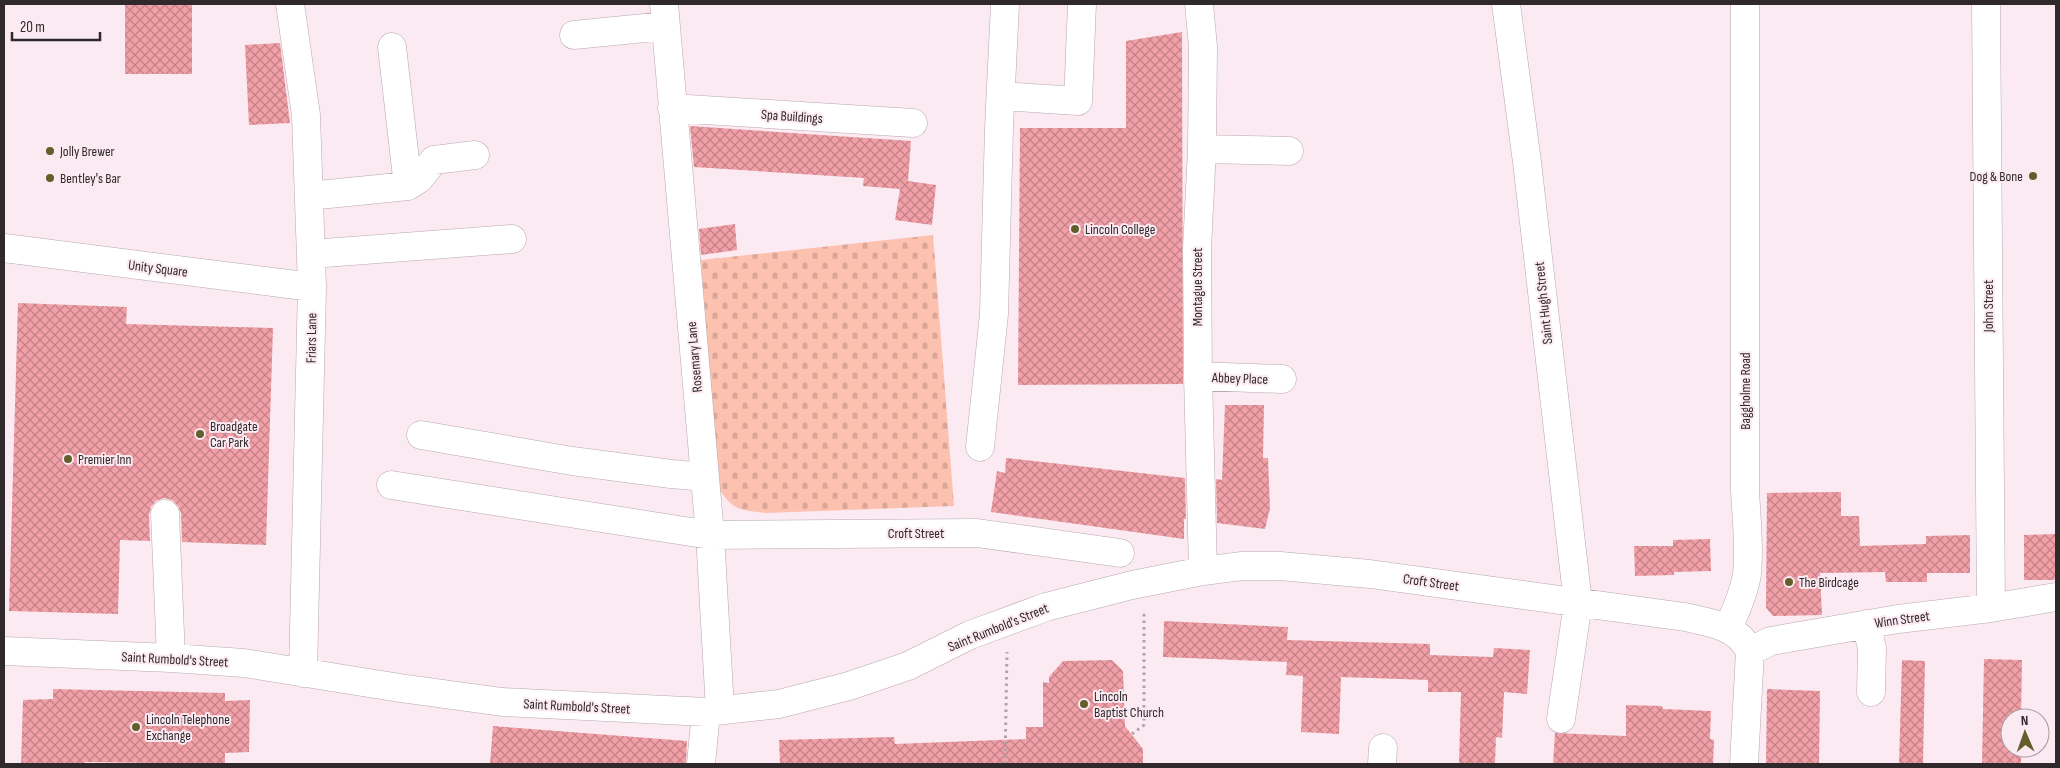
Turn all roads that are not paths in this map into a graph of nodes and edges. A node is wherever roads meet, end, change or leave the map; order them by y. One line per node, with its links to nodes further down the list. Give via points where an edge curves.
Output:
1 (290, 4): 18 (street, Friars Lane, via 306,115)
2 (1005, 4): 11 (street)
3 (1082, 4): 11 (street, via 1078,101)
4 (1199, 4): 14 (street, Montague Street, via 1203,47)
5 (1506, 4): 35 (street, Saint Hugh Street)
6 (1744, 4): 38 (street, Baggholme Road, via 1747,574)
7 (1986, 4): 36 (street, John Street)
8 (664, 15): 9 (street); 12 (street, Rosemary Lane)
9 (574, 35)
10 (392, 47): 17 (street)
11 (1000, 96): 26 (street, via 994,314)
12 (672, 108): 13 (street, Spa Buildings); 27 (street, Rosemary Lane)
13 (913, 123)
14 (1202, 149): 15 (street); 23 (street, Montague Street, via 1197,248)
15 (1289, 151)
16 (475, 155): 17 (street, via 434,160 419,179)
17 (408, 186): 18 (street)
18 (309, 196): 21 (street, Friars Lane)
19 (512, 239): 21 (street)
20 (4, 248): 22 (street, Unity Square)
21 (311, 254): 22 (street, Friars Lane)
22 (312, 287): 42 (street, Friars Lane)
23 (1198, 376): 24 (street, Abbey Place); 32 (street, Montague Street)
24 (1282, 380)
25 (421, 434): 27 (street, via 572,461)
26 (980, 447)
27 (705, 477): 30 (street, Rosemary Lane)
28 (391, 485): 30 (street, Croft Street)
29 (165, 514): 41 (street)
30 (710, 535): 31 (street, Croft Street, via 977,533); 44 (street, Rosemary Lane)
31 (1120, 553)
32 (1203, 570): 33 (street, Croft Street); 35 (street, Croft Street, via 1242,566 1289,567 1370,574)
33 (1138, 584): 44 (street, Saint Rumbold's Street, via 1046,607 970,635 908,666 849,686 779,704)
34 (2056, 597): 36 (street, Winn Street)
35 (1578, 603): 38 (street, Croft Street, via 1685,618); 45 (street, Saint Hugh Street)
36 (1991, 608): 37 (street, Winn Street)
37 (1866, 624): 40 (street, Winn Street, via 1771,641); 43 (street, via 1872,648)
38 (1728, 628): 40 (street, via 1745,641)
39 (4, 651): 41 (street, Saint Rumbold's Street)
40 (1750, 652): 47 (street)
41 (171, 658): 42 (street, Saint Rumbold's Street, via 244,663)
42 (303, 672): 44 (street, Saint Rumbold's Street, via 502,702 622,710)
43 (1871, 692)
44 (713, 711): 46 (street, Rosemary Lane)
45 (1561, 719)
46 (701, 764)
47 (1744, 764)

